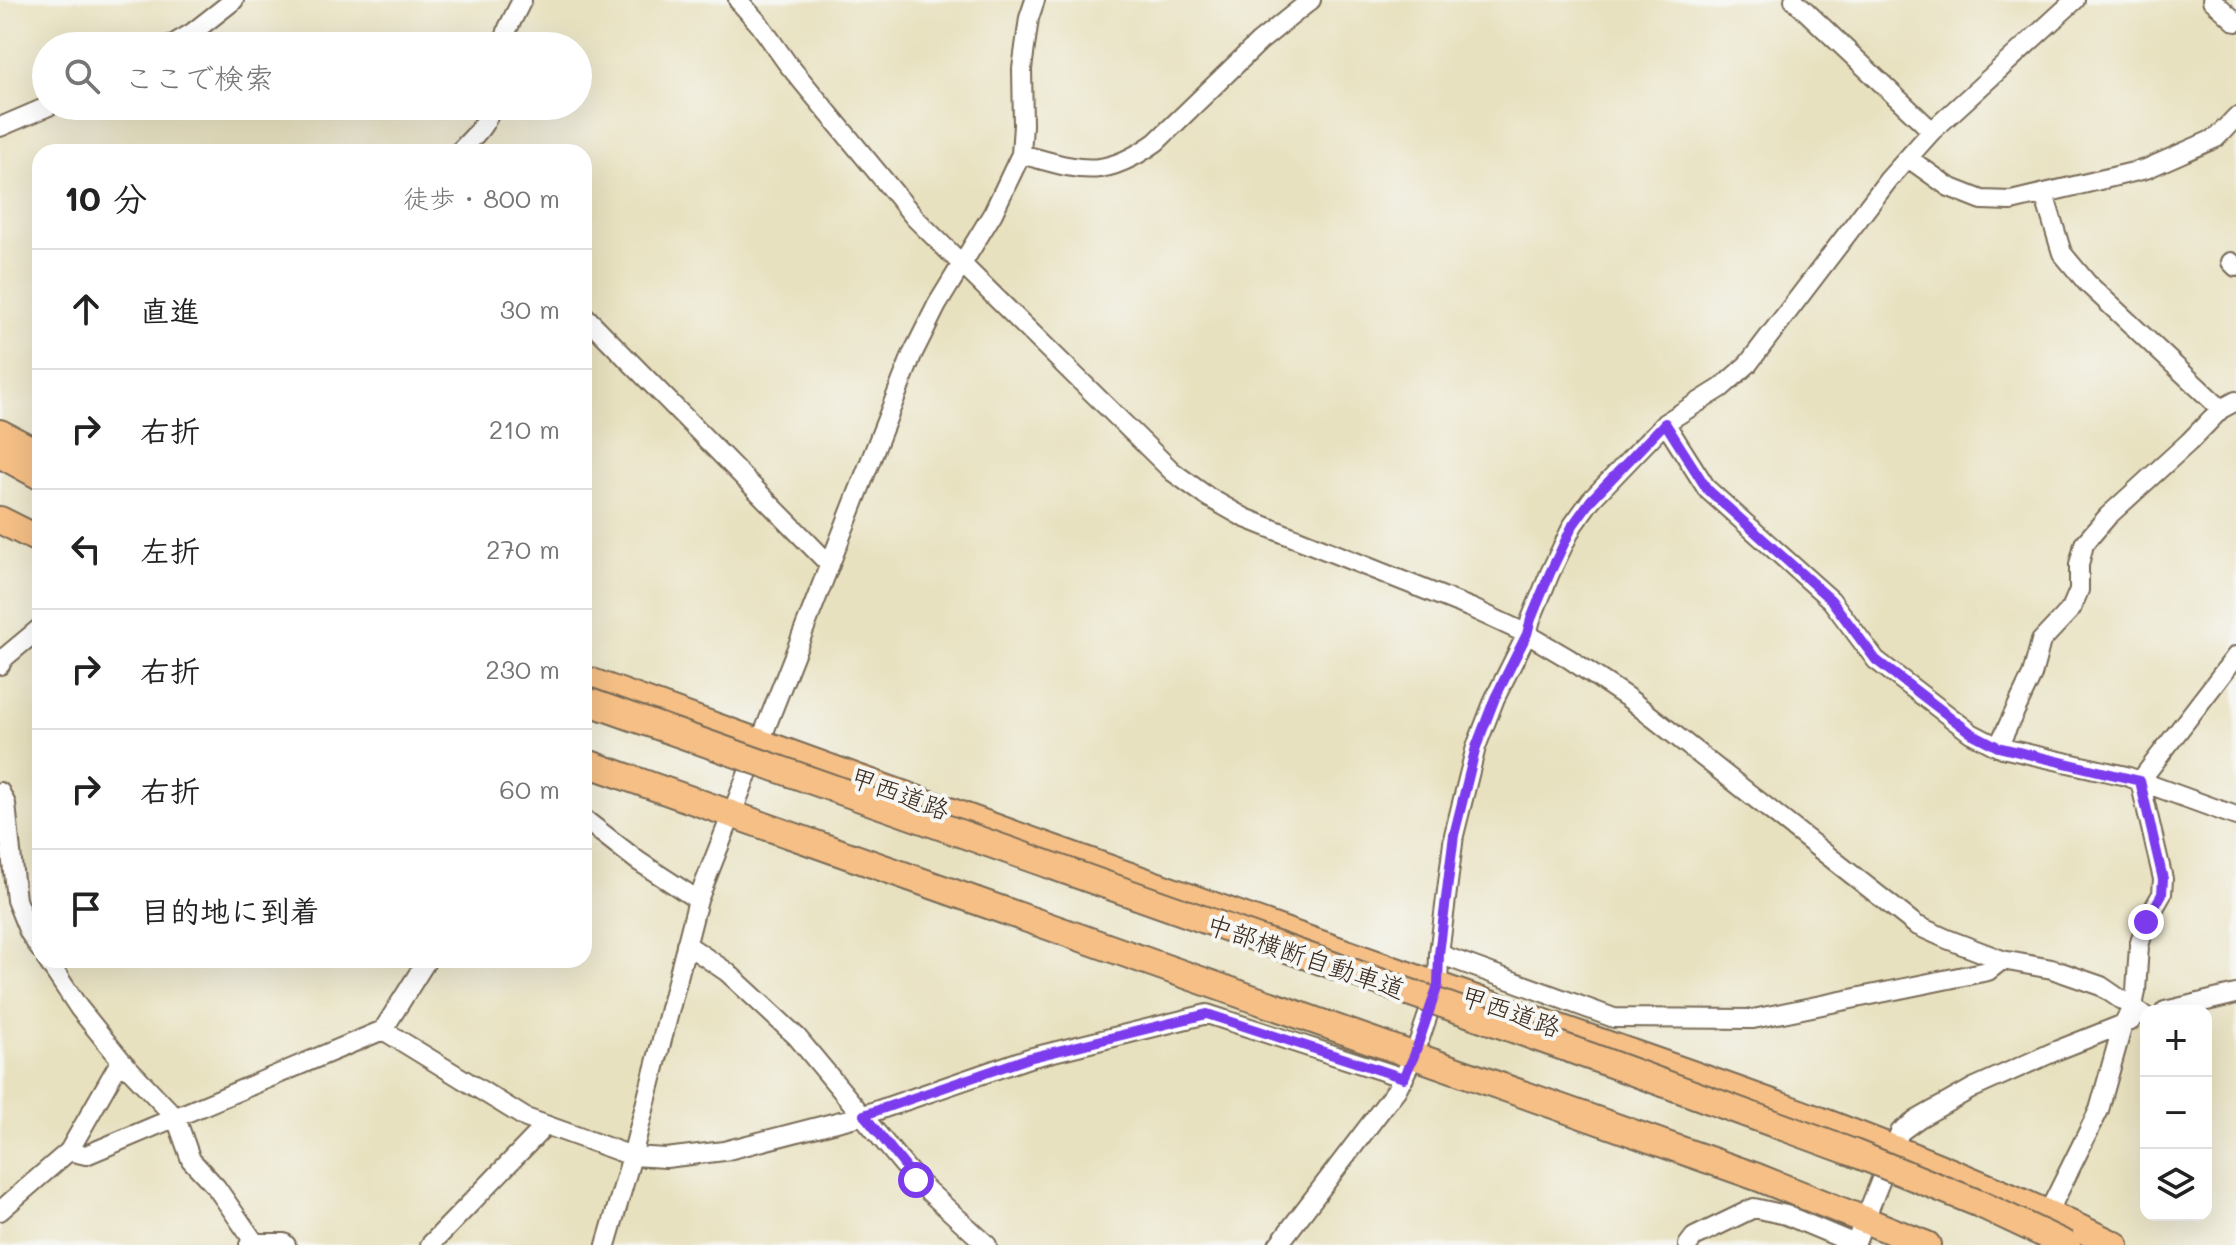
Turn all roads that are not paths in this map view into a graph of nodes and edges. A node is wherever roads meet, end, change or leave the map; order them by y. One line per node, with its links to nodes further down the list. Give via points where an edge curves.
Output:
1 (234, 0): 10 (street)
2 (522, 0): 11 (street)
3 (738, 0): 21 (street, via 915,218)
4 (1035, 0): 18 (street, via 1022,69)
5 (1311, 0): 18 (street, via 1137,156 1096,170)
6 (1794, 0): 16 (street)
7 (2075, 0): 16 (street)
8 (2212, 0): 9 (street)
9 (2236, 22)
10 (193, 32)
11 (507, 32)
12 (32, 113): 15 (street)
13 (2236, 117): 20 (street, via 2216,138 2146,169)
14 (486, 120): 17 (street)
15 (0, 127)
16 (1932, 131): 19 (street)
17 (467, 144)
18 (1021, 154): 21 (street)
19 (1908, 158): 20 (street, via 1949,187 1982,200); 24 (street, via 1748,364)
20 (2044, 194): 23 (street, via 2062,253 2087,283)
21 (960, 265): 33 (street, via 912,355); 34 (street, via 1173,472 1208,497 1245,518)
22 (592, 323): 33 (street)
23 (2229, 405): 42 (street, via 2084,544 2079,590 2071,609 2041,641 2032,675)
24 (1665, 423): 34 (street, via 1573,525); 42 (street, via 1707,489 1831,600 1876,660 1971,733)
25 (0, 433): 26 (highway)
26 (32, 450)
27 (0, 454): 29 (highway)
28 (0, 468): 30 (highway)
29 (32, 472)
30 (32, 486)
31 (0, 520): 32 (highway)
32 (32, 536)
33 (830, 565): 41 (street)
34 (1527, 634): 52 (street, via 1476,747 1454,835); 53 (street, via 1619,692 1916,925)
35 (32, 635): 37 (street)
36 (2236, 656): 44 (street)
37 (0, 665)
38 (592, 682): 41 (highway, 甲西道路)
39 (592, 703): 84 (highway, 中部横断自動車道, bridge, via 1839,1147)
40 (592, 716): 83 (highway, 中部横断自動車道, via 1845,1164)
41 (759, 742): 46 (street); 56 (highway, 甲西道路)
42 (1998, 747): 44 (street)
43 (592, 765): 46 (highway)
44 (2140, 781): 47 (street); 59 (street, via 2163,879 2162,894 2139,946)
45 (0, 792): 50 (street, via 6,804 16,900)
46 (732, 813): 49 (street); 65 (highway)
47 (2236, 816)
48 (592, 825): 49 (street)
49 (698, 900): 51 (street)
50 (32, 937)
51 (686, 944): 66 (street, via 727,972 797,1037); 71 (street)
52 (1439, 954): 53 (street, via 1614,1018 1753,1019 1988,971); 56 (street)
53 (2002, 960): 60 (street, via 2101,986)
54 (52, 968): 64 (street)
55 (422, 968): 63 (street)
56 (1438, 985): 65 (street); 69 (highway, 甲西道路)
57 (2236, 994): 58 (street)
58 (2190, 1005)
59 (2140, 1009)
60 (2140, 1012)
61 (2140, 1014): 62 (street)
62 (2123, 1024): 69 (street, via 1973,1088 1900,1132); 73 (street, via 2099,1110)
63 (383, 1030): 67 (street); 68 (street, via 526,1118)
64 (121, 1060): 67 (street); 70 (street)
65 (1409, 1067): 66 (street, via 1207,1014 1029,1058); 74 (highway, via 1757,1177); 80 (street)
66 (864, 1115): 71 (street, via 724,1151); 79 (street, via 916,1180)
67 (176, 1118): 70 (street, via 86,1155); 75 (street, via 191,1160 216,1187)
68 (546, 1125): 71 (street); 77 (street)
69 (1893, 1148): 73 (highway, 甲西道路); 74 (street)
70 (69, 1151): 72 (street)
71 (632, 1156): 78 (street)
72 (0, 1211)
73 (2048, 1213): 85 (highway, 甲西道路)
74 (1864, 1220): 81 (street, via 1855,1244 1786,1215 1754,1208 1694,1237); 82 (highway)
75 (252, 1244): 76 (street)
76 (286, 1245)
77 (430, 1245)
78 (606, 1245)
79 (987, 1245)
80 (1278, 1245)
81 (1688, 1245)
82 (1927, 1245)
83 (2035, 1245)
84 (2067, 1245)
85 (2115, 1245)

